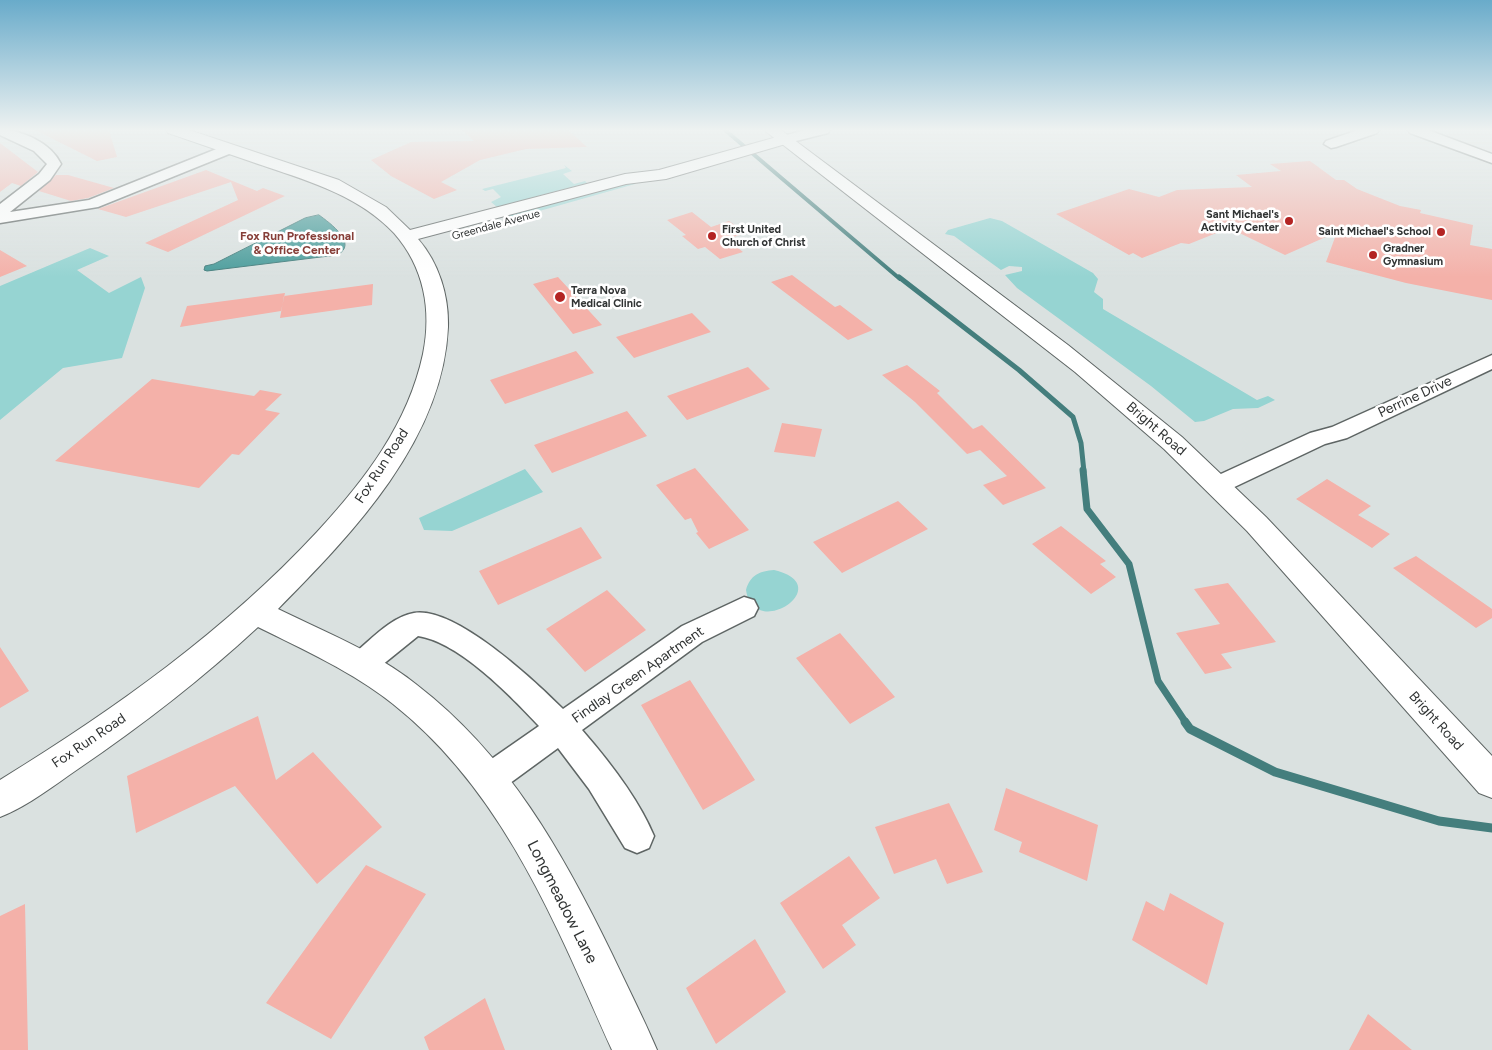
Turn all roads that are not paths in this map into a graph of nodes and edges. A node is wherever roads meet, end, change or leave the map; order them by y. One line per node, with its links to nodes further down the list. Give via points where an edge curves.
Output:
1 (41, 179): 6 (street)
2 (154, 179): 7 (street, via 92,204)
3 (318, 179): 8 (street, Fox Run Road, via 377,208)
4 (652, 179): 8 (street, Greendale Avenue, via 637,186)
5 (828, 179): 10 (street, Bright Road, via 1088,370)
6 (0, 214)
7 (0, 218)
8 (412, 241): 12 (street, Fox Run Road, via 432,278 438,329 428,380 412,421 362,499 325,543)
9 (1492, 362): 10 (street, Perrine Drive, via 1339,433 1318,452)
10 (1225, 491): 16 (street, Bright Road, via 1436,724)
11 (744, 608): 14 (street, Findlay Green Apartment, via 692,634)
12 (256, 612): 13 (street, Longmeadow Lane); 17 (street, Fox Run Road, via 156,696 77,752)
13 (361, 665): 14 (street, Findlay Green Apartment, via 413,625 428,624 468,645 516,684); 15 (street, Longmeadow Lane, via 405,694 454,736)
14 (560, 730): 15 (street, Findlay Green Apartment); 18 (street, Findlay Green Apartment, via 607,786)
15 (491, 778): 19 (street, Longmeadow Lane, via 540,853)
16 (1492, 781)
17 (0, 800)
18 (637, 836)
19 (635, 1050)

